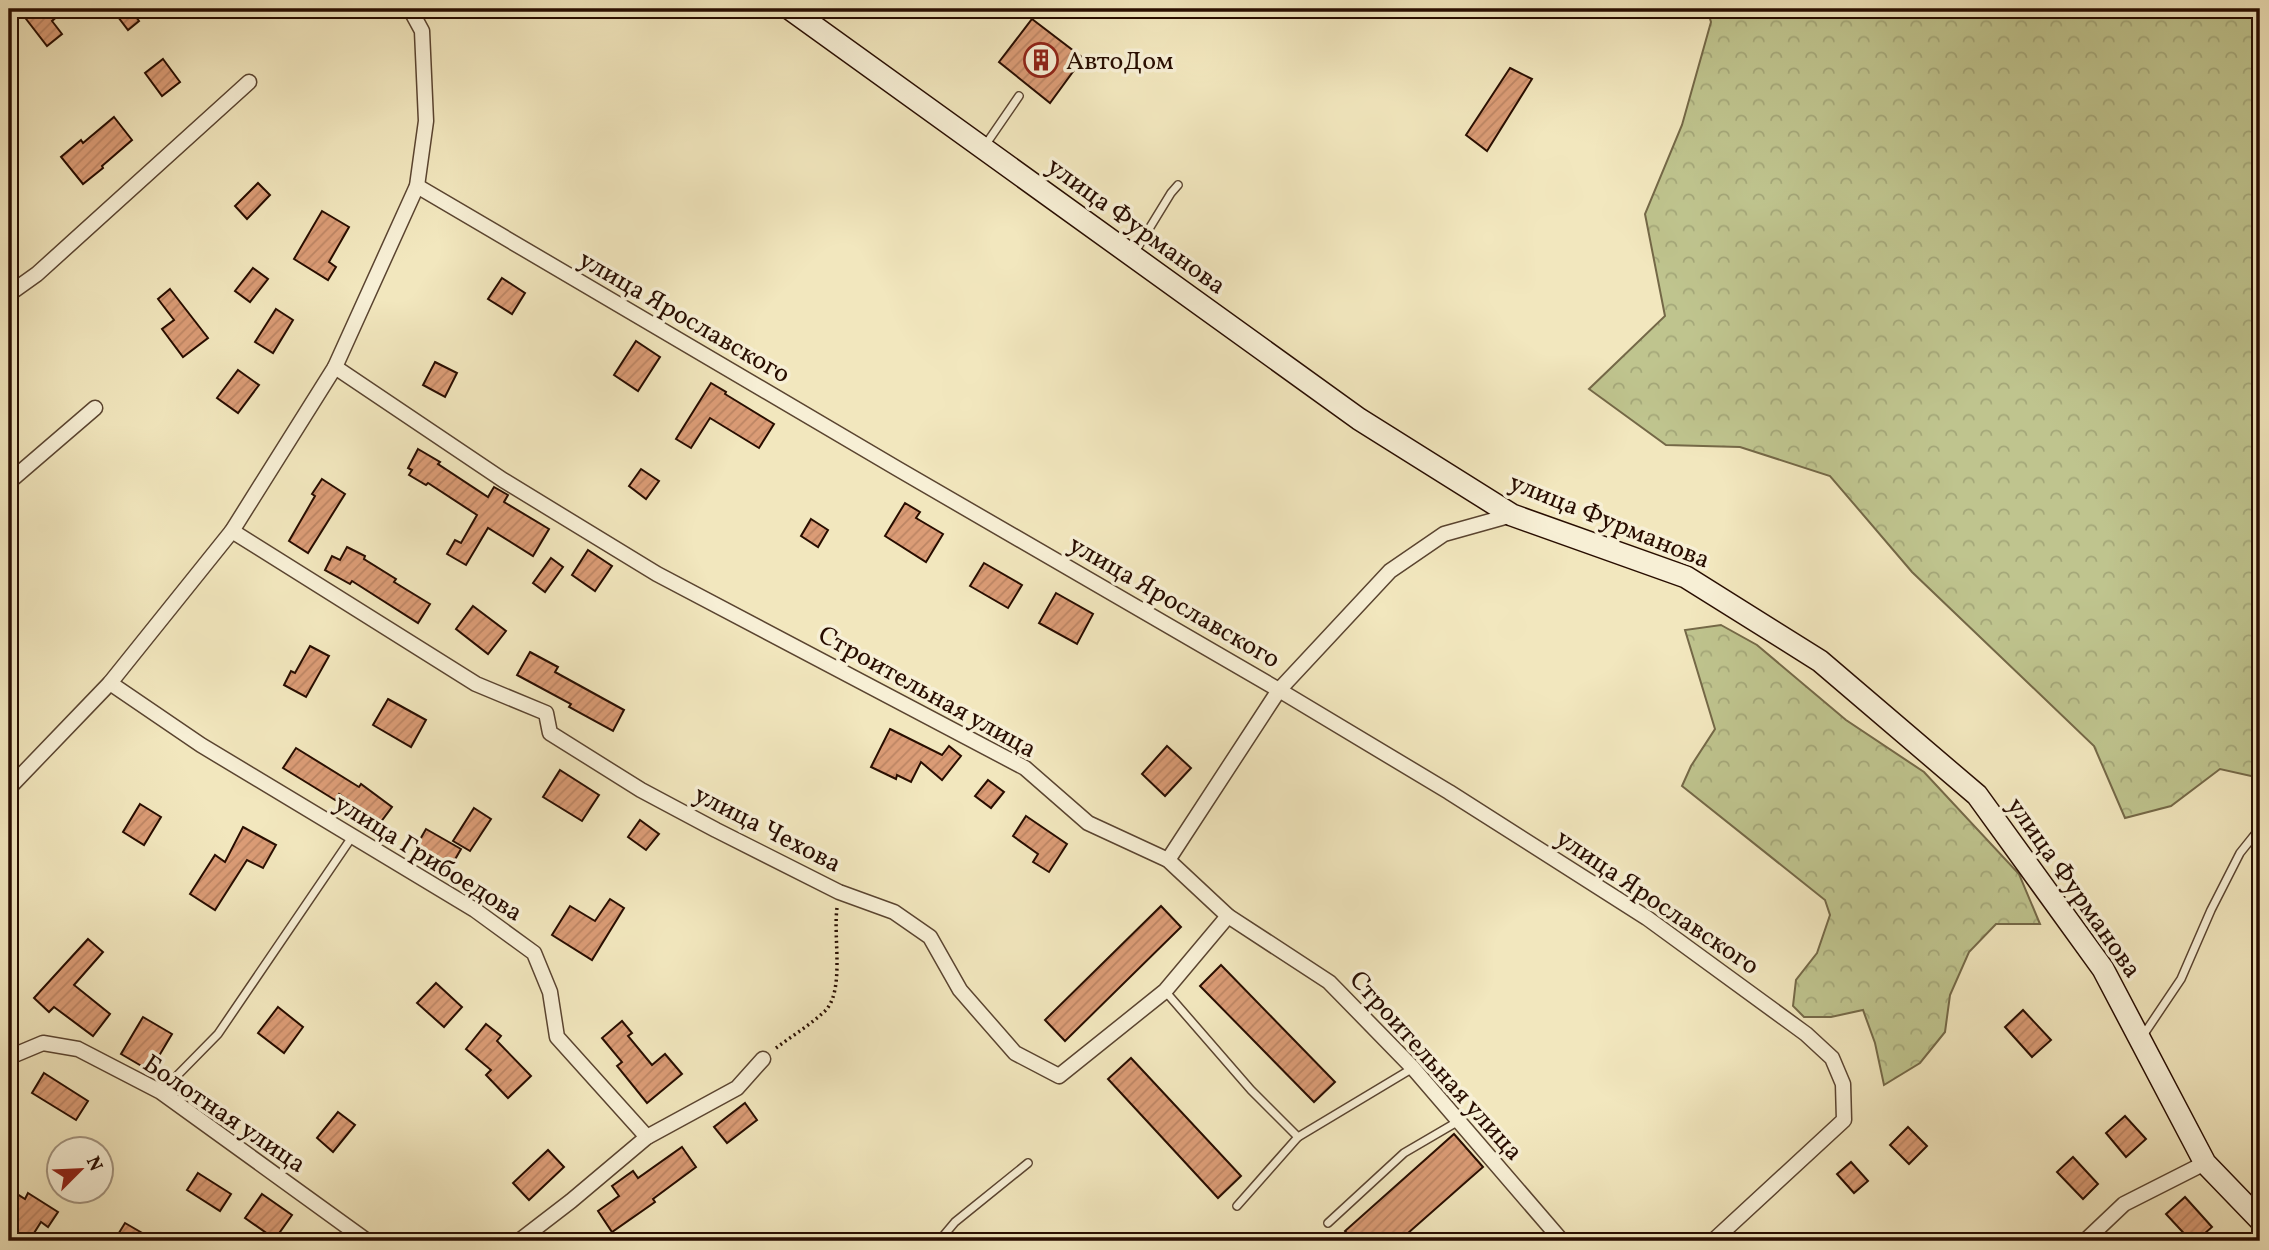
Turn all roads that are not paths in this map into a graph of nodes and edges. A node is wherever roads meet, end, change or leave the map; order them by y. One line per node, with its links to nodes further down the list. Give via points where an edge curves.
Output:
1 (410, 9): 7 (street, via 422,31 426,121)
2 (790, 9): 5 (main road, улица Фурманова)
3 (248, 82): 9 (street, via 37,274)
4 (1018, 96): 5 (lane)
5 (983, 148): 8 (main road, улица Фурманова)
6 (1178, 184): 8 (lane)
7 (417, 186): 10 (street); 16 (street, улица Ярославского)
8 (1133, 256): 13 (main road, улица Фурманова, via 1359,419)
9 (9, 294)
10 (335, 367): 14 (street); 20 (street, Строительная улица, via 503,480 657,573 1025,768 1088,823)
11 (95, 408): 12 (street)
12 (9, 482)
13 (1512, 515): 16 (street, via 1444,534 1390,571); 23 (main road, улица Фурманова, via 1686,577 1820,661 1977,795 2103,969)
14 (232, 531): 15 (street); 22 (street, улица Чехова, via 476,684 546,713 550,733 595,763 839,892 894,912 930,937 960,990 1015,1054 1059,1076)
15 (110, 683): 17 (street); 19 (street, улица Грибоедова)
16 (1279, 690): 20 (street); 40 (street, улица Ярославского, via 1647,918 1832,1058 1843,1084 1844,1120)
17 (9, 788)
18 (2260, 828): 23 (lane, via 2239,853 2181,979)
19 (352, 837): 27 (lane, via 218,1034); 29 (street, улица Грибоедова, via 475,909 534,953 550,992 557,1037)
20 (1167, 860): 21 (street, Строительная улица)
21 (1228, 916): 22 (street, улица Чехова); 26 (street, Строительная улица, via 1329,982)
22 (1165, 991): 30 (lane)
23 (2139, 1041): 32 (main road, улица Фурманова)
24 (9, 1059): 27 (street, Болотная улица, via 43,1043 78,1049)
25 (763, 1059): 29 (street, via 737,1088)
26 (1413, 1068): 28 (street, Строительная улица); 30 (lane)
27 (161, 1092): 36 (street, Болотная улица)
28 (1457, 1122): 35 (lane, via 1404,1153); 39 (street, Строительная улица)
29 (647, 1137): 37 (street)
30 (1298, 1137): 33 (lane)
31 (1028, 1163): 38 (lane, via 955,1222)
32 (2205, 1163): 34 (main road, улица Фурманова); 41 (street, via 2124,1204)
33 (1237, 1206)
34 (2260, 1220)
35 (1328, 1223)
36 (367, 1241)
37 (519, 1241)
38 (939, 1241)
39 (1562, 1241)
40 (1713, 1241)
41 (2085, 1241)

